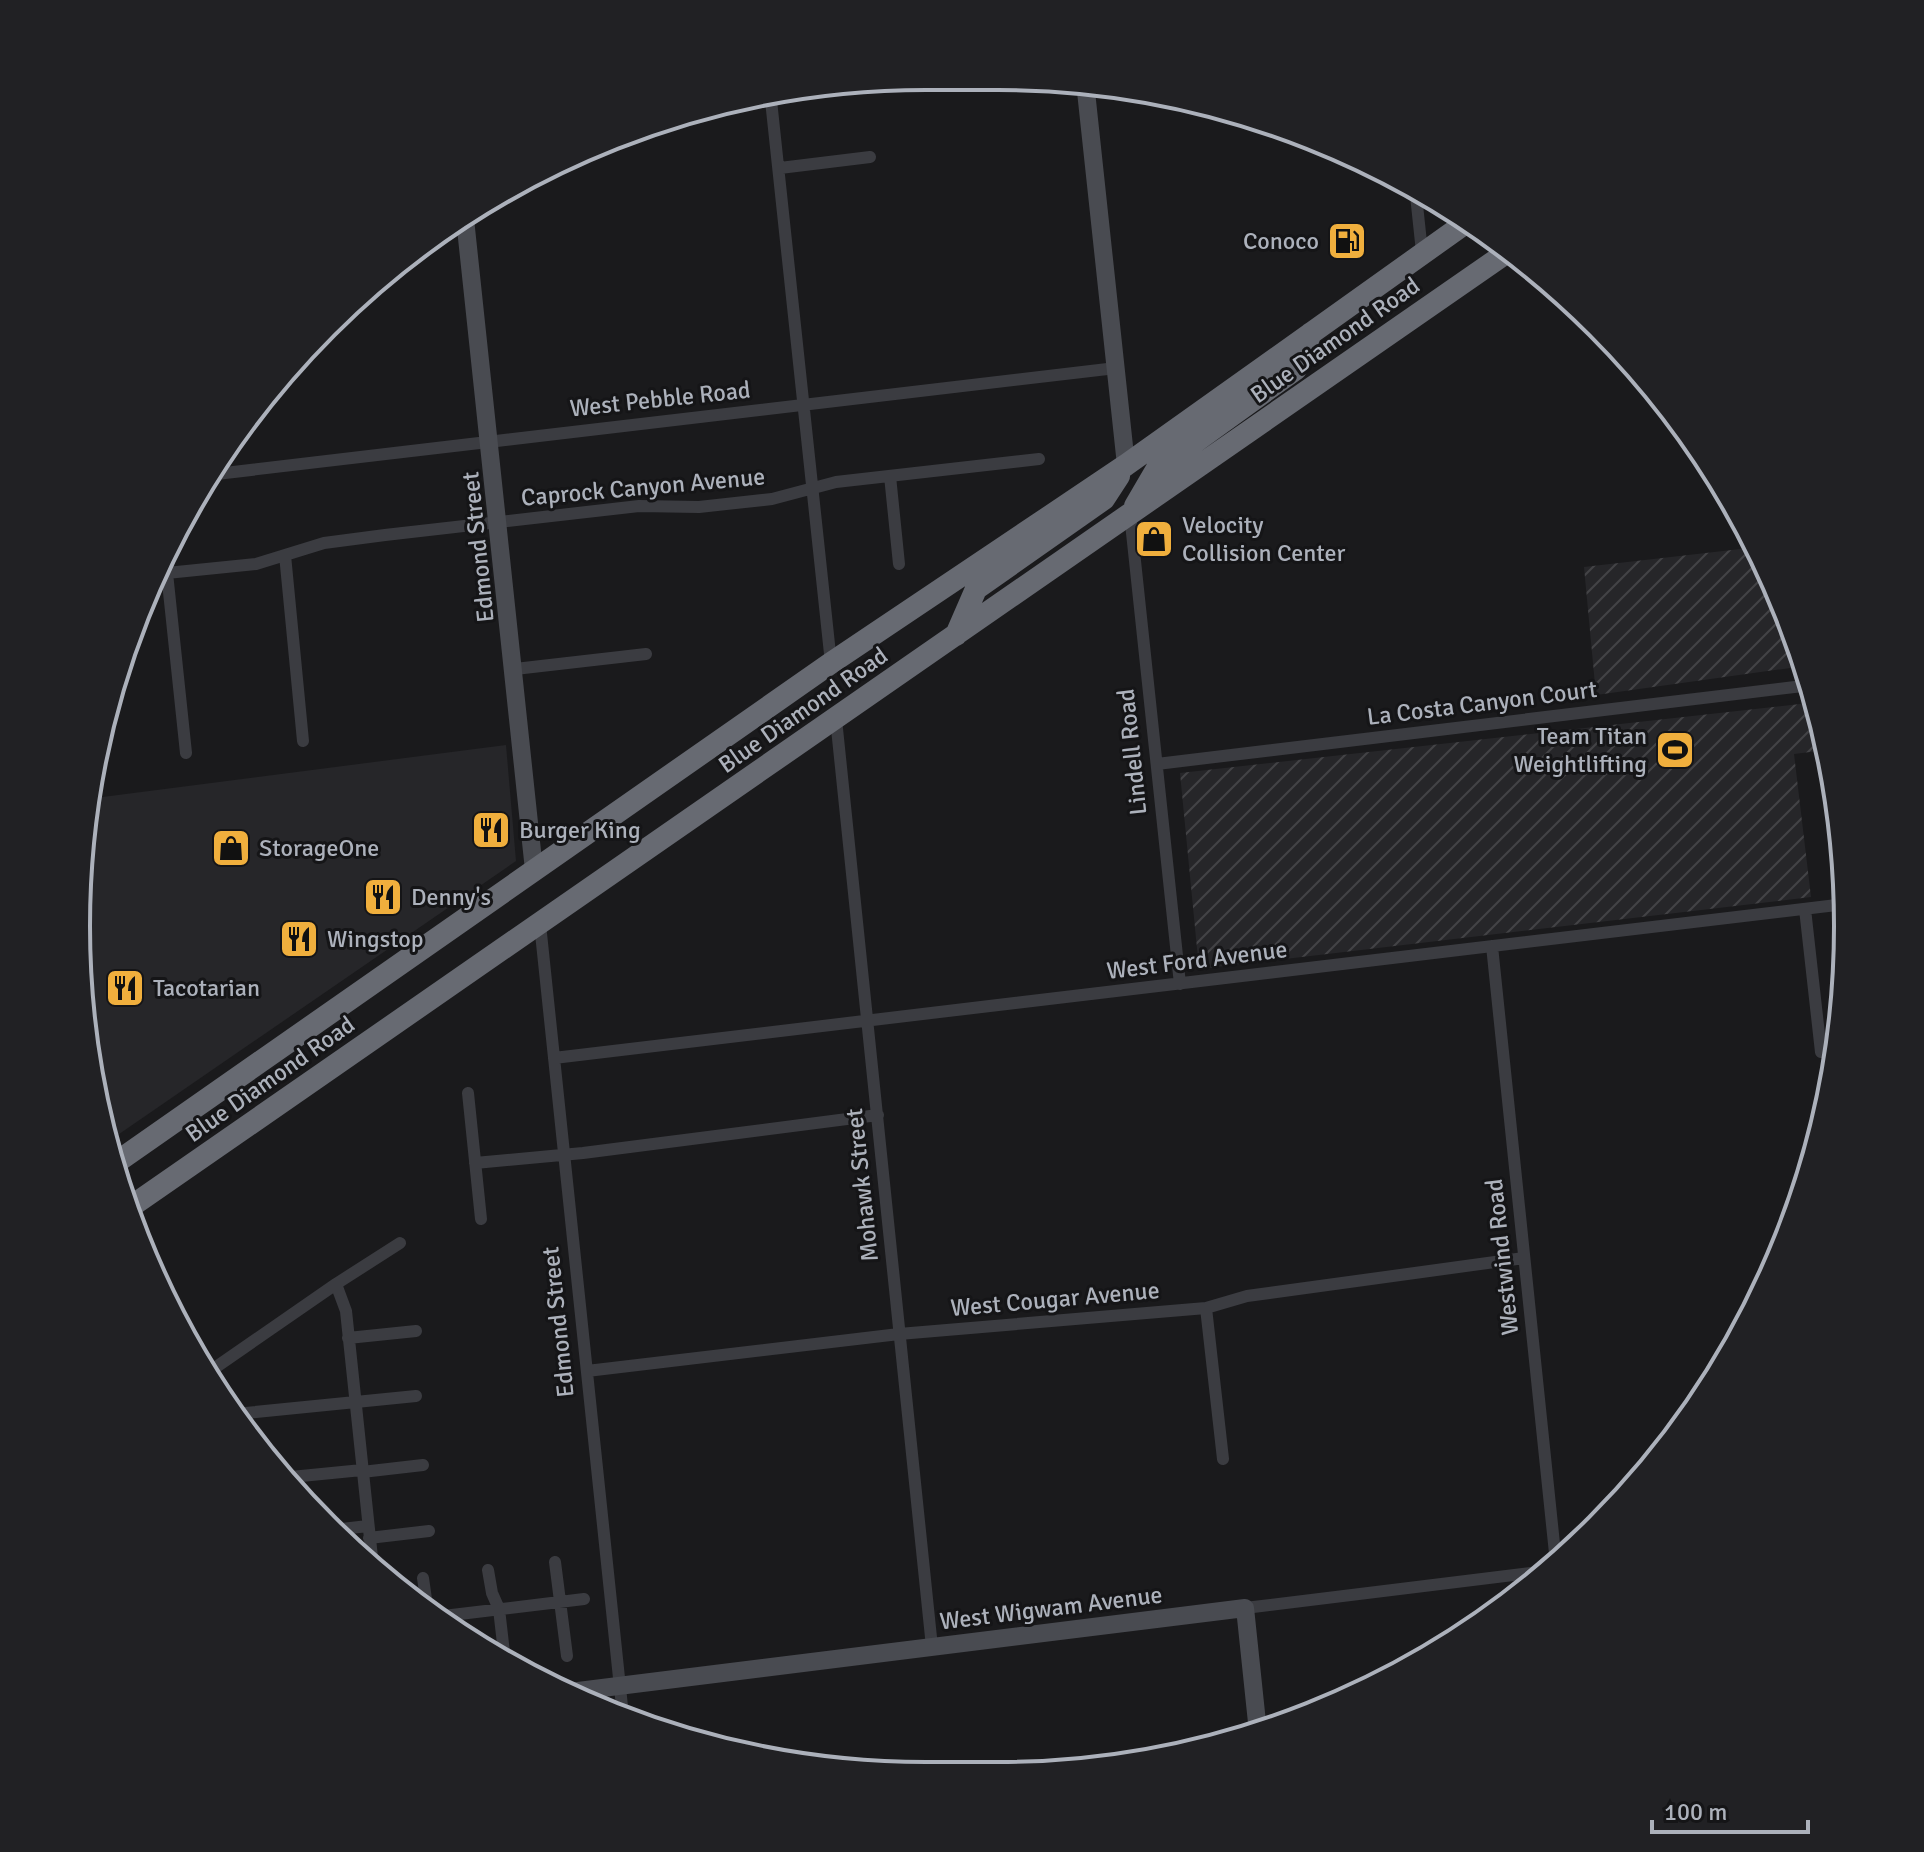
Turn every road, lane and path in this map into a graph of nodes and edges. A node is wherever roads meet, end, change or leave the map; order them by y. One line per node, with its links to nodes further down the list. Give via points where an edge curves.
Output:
1 (1086, 95): 11 (street)
2 (772, 105): 4 (street)
3 (870, 157): 4 (street)
4 (780, 168): 12 (street)
5 (1417, 202): 8 (street)
6 (466, 228): 13 (street, Edmond Street)
7 (1458, 228): 8 (highway, Blue Diamond Road)
8 (1422, 252): 10 (highway, Blue Diamond Road)
9 (1499, 258): 19 (highway, Blue Diamond Road)
10 (1311, 332): 15 (highway, Blue Diamond Road); 19 (highway, via 1296,369 1156,470)
11 (1116, 368): 12 (street, West Pebble Road); 15 (street)
12 (804, 405): 13 (street, West Pebble Road); 18 (street)
13 (490, 440): 16 (street, West Pebble Road); 20 (street, Edmond Street)
14 (1039, 459): 17 (street, Caprock Canyon Avenue)
15 (1126, 465): 25 (highway, via 1104,499 976,589); 27 (highway, Blue Diamond Road)
16 (224, 473)
17 (890, 476): 18 (street, Caprock Canyon Avenue); 22 (street)
18 (813, 488): 20 (street, Caprock Canyon Avenue, via 772,499 699,507 639,506); 27 (street)
19 (1130, 514): 25 (highway, Blue Diamond Road); 33 (street, Lindell Road)
20 (499, 522): 21 (street, Caprock Canyon Avenue, via 324,543); 28 (street, Edmond Street)
21 (285, 555): 23 (street, Caprock Canyon Avenue, via 256,564); 31 (street)
22 (899, 564)
23 (168, 573)
24 (163, 585): 32 (street)
25 (956, 635): 30 (highway, Blue Diamond Road)
26 (646, 654): 28 (street)
27 (831, 663): 34 (highway, Blue Diamond Road)
28 (515, 669): 34 (street, Edmond Street)
29 (1799, 686): 33 (street, La Costa Canyon Court)
30 (836, 719): 37 (highway, Blue Diamond Road); 40 (street, Mohawk Street)
31 (303, 741)
32 (186, 753)
33 (1157, 764): 39 (street, Lindell Road)
34 (534, 870): 46 (highway, Blue Diamond Road)
35 (1833, 905): 36 (street, West Ford Avenue)
36 (1805, 909): 38 (street, West Ford Avenue); 41 (street)
37 (540, 924): 42 (street, Edmond Street); 48 (highway, Blue Diamond Road)
38 (1492, 946): 39 (street, West Ford Avenue); 51 (street, Westwind Road)
39 (1180, 984): 40 (street, West Ford Avenue)
40 (867, 1021): 42 (street, West Ford Avenue); 44 (street, Mohawk Street)
41 (1821, 1052)
42 (554, 1058): 45 (street, Edmond Street)
43 (468, 1093): 47 (street)
44 (878, 1115): 45 (street); 55 (street, Mohawk Street)
45 (564, 1153): 47 (street); 58 (street, Edmond Street)
46 (123, 1158)
47 (475, 1163): 49 (street)
48 (137, 1202)
49 (481, 1219)
50 (400, 1243): 52 (street)
51 (1524, 1258): 53 (street, West Cougar Avenue, via 1247,1296); 69 (street, Westwind Road)
52 (336, 1284): 56 (street); 57 (street)
53 (1206, 1308): 55 (street, West Cougar Avenue); 62 (street)
54 (416, 1331): 56 (street)
55 (899, 1334): 58 (street, West Cougar Avenue); 82 (street, Mohawk Street)
56 (348, 1338): 60 (street)
57 (216, 1367)
58 (587, 1371): 84 (street, Edmond Street)
59 (416, 1396): 60 (street)
60 (354, 1402): 61 (street); 64 (street)
61 (247, 1413)
62 (1223, 1459)
63 (423, 1465): 64 (street)
64 (362, 1471): 65 (street); 68 (street)
65 (297, 1477)
66 (350, 1531): 68 (street)
67 (429, 1531): 68 (street)
68 (369, 1532): 70 (street)
69 (1555, 1550)
70 (371, 1551)
71 (555, 1562): 77 (street)
72 (488, 1570): 79 (street)
73 (1526, 1574): 78 (street, West Wigwam Avenue)
74 (423, 1578): 75 (street)
75 (425, 1595)
76 (584, 1599): 77 (street)
77 (560, 1602): 79 (street); 83 (street)
78 (1245, 1608): 82 (street, West Wigwam Avenue); 87 (street)
79 (499, 1609): 80 (street); 81 (street)
80 (453, 1615)
81 (503, 1647)
82 (932, 1647): 84 (street, West Wigwam Avenue)
83 (567, 1656)
84 (619, 1686): 85 (street, West Wigwam Avenue); 86 (street, Edmond Street)
85 (588, 1690)
86 (621, 1704)
87 (1257, 1721)

